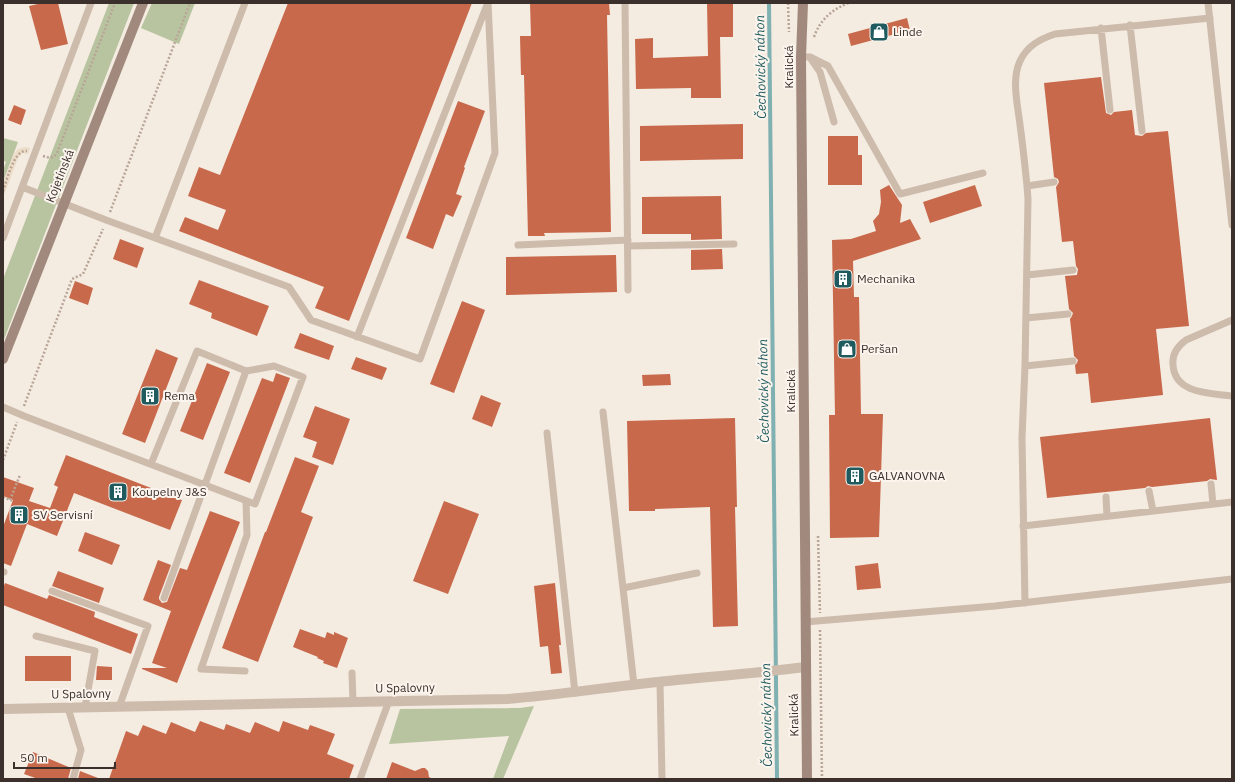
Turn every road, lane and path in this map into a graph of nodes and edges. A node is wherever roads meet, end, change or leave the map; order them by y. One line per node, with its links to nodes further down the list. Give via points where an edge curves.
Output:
1 (91, 3): 22 (lane)
2 (115, 3): 18 (path, via 57,153)
3 (143, 3): 23 (main road, Kojetínská)
4 (190, 3): 24 (path)
5 (245, 3): 27 (lane)
6 (488, 3): 37 (lane); 37 (lane, via 495,153 420,359)
7 (626, 3): 28 (lane)
8 (803, 3): 14 (main road, Kralická)
9 (849, 3): 14 (path, via 829,14 819,25)
10 (1208, 3): 11 (lane)
11 (1210, 18): 12 (lane); 25 (lane)
12 (1130, 25): 13 (lane); 17 (lane)
13 (1101, 28): 15 (lane); 21 (lane, via 1049,36 1032,45 1020,61 1016,89)
14 (806, 57): 16 (lane, via 820,72); 19 (lane, via 828,66 900,194); 67 (main road, Kralická)
15 (1110, 110)
16 (834, 122)
17 (1142, 130)
18 (49, 158)
19 (982, 173)
20 (1054, 182): 21 (lane)
21 (1027, 186): 32 (lane)
22 (22, 187): 23 (lane); 26 (lane)
23 (63, 204): 24 (lane); 38 (main road, Kojetínská)
24 (106, 220): 27 (lane); 45 (path, via 83,274 72,279)
25 (1232, 226)
26 (3, 238)
27 (156, 238): 37 (lane, via 290,287 311,320)
28 (628, 243): 29 (lane); 30 (lane); 33 (lane)
29 (734, 244)
30 (518, 245)
31 (1073, 270): 32 (lane)
32 (1026, 275): 35 (lane)
33 (628, 290)
34 (1068, 314): 35 (lane)
35 (1026, 318): 40 (lane)
36 (1232, 320): 42 (lane, via 1181,344 1175,351 1173,370 1176,378 1188,388)
37 (357, 336)
38 (3, 359)
39 (1073, 362): 40 (lane)
40 (1026, 366): 60 (lane, via 1022,438)
41 (246, 371): 48 (lane, via 197,351); 51 (lane); 55 (lane, via 274,366 303,377 255,504)
42 (1232, 396)
43 (3, 408): 45 (lane)
44 (603, 412): 63 (lane)
45 (20, 414): 47 (path); 48 (lane)
46 (547, 433): 74 (lane)
47 (3, 460)
48 (151, 464): 51 (lane)
49 (20, 475): 53 (path, via 12,500)
50 (1211, 484): 57 (lane)
51 (204, 485): 55 (lane); 65 (lane)
52 (1149, 491): 58 (lane)
53 (3, 497)
54 (1106, 497): 59 (lane)
55 (246, 501): 70 (lane, via 247,535 201,669)
56 (1232, 502): 57 (lane)
57 (1213, 504): 58 (lane)
58 (1153, 511): 59 (lane)
59 (1107, 516): 60 (lane)
60 (1023, 526): 66 (lane)
61 (698, 574): 63 (lane)
62 (1232, 579): 66 (lane)
63 (623, 588): 73 (lane)
64 (52, 591): 78 (lane, via 148,626)
65 (164, 598)
66 (1025, 602): 67 (lane)
67 (806, 622): 69 (main road, Kralická)
68 (36, 636): 77 (lane, via 95,651)
69 (806, 667): 72 (street, U Spalovny); 84 (main road, Kralická)
70 (244, 671)
71 (352, 674): 76 (lane)
72 (660, 682): 73 (street, U Spalovny); 83 (lane)
73 (634, 685): 74 (street, U Spalovny)
74 (575, 693): 75 (street, U Spalovny, via 507,699)
75 (389, 701): 76 (street, U Spalovny); 82 (lane)
76 (353, 702): 78 (street, U Spalovny)
77 (85, 707): 78 (street, U Spalovny); 79 (street, U Spalovny)
78 (119, 707)
79 (68, 708): 80 (street, U Spalovny); 81 (lane, via 81,750)
80 (3, 709)
81 (73, 779)
82 (360, 779)
83 (662, 779)
84 (807, 779)

